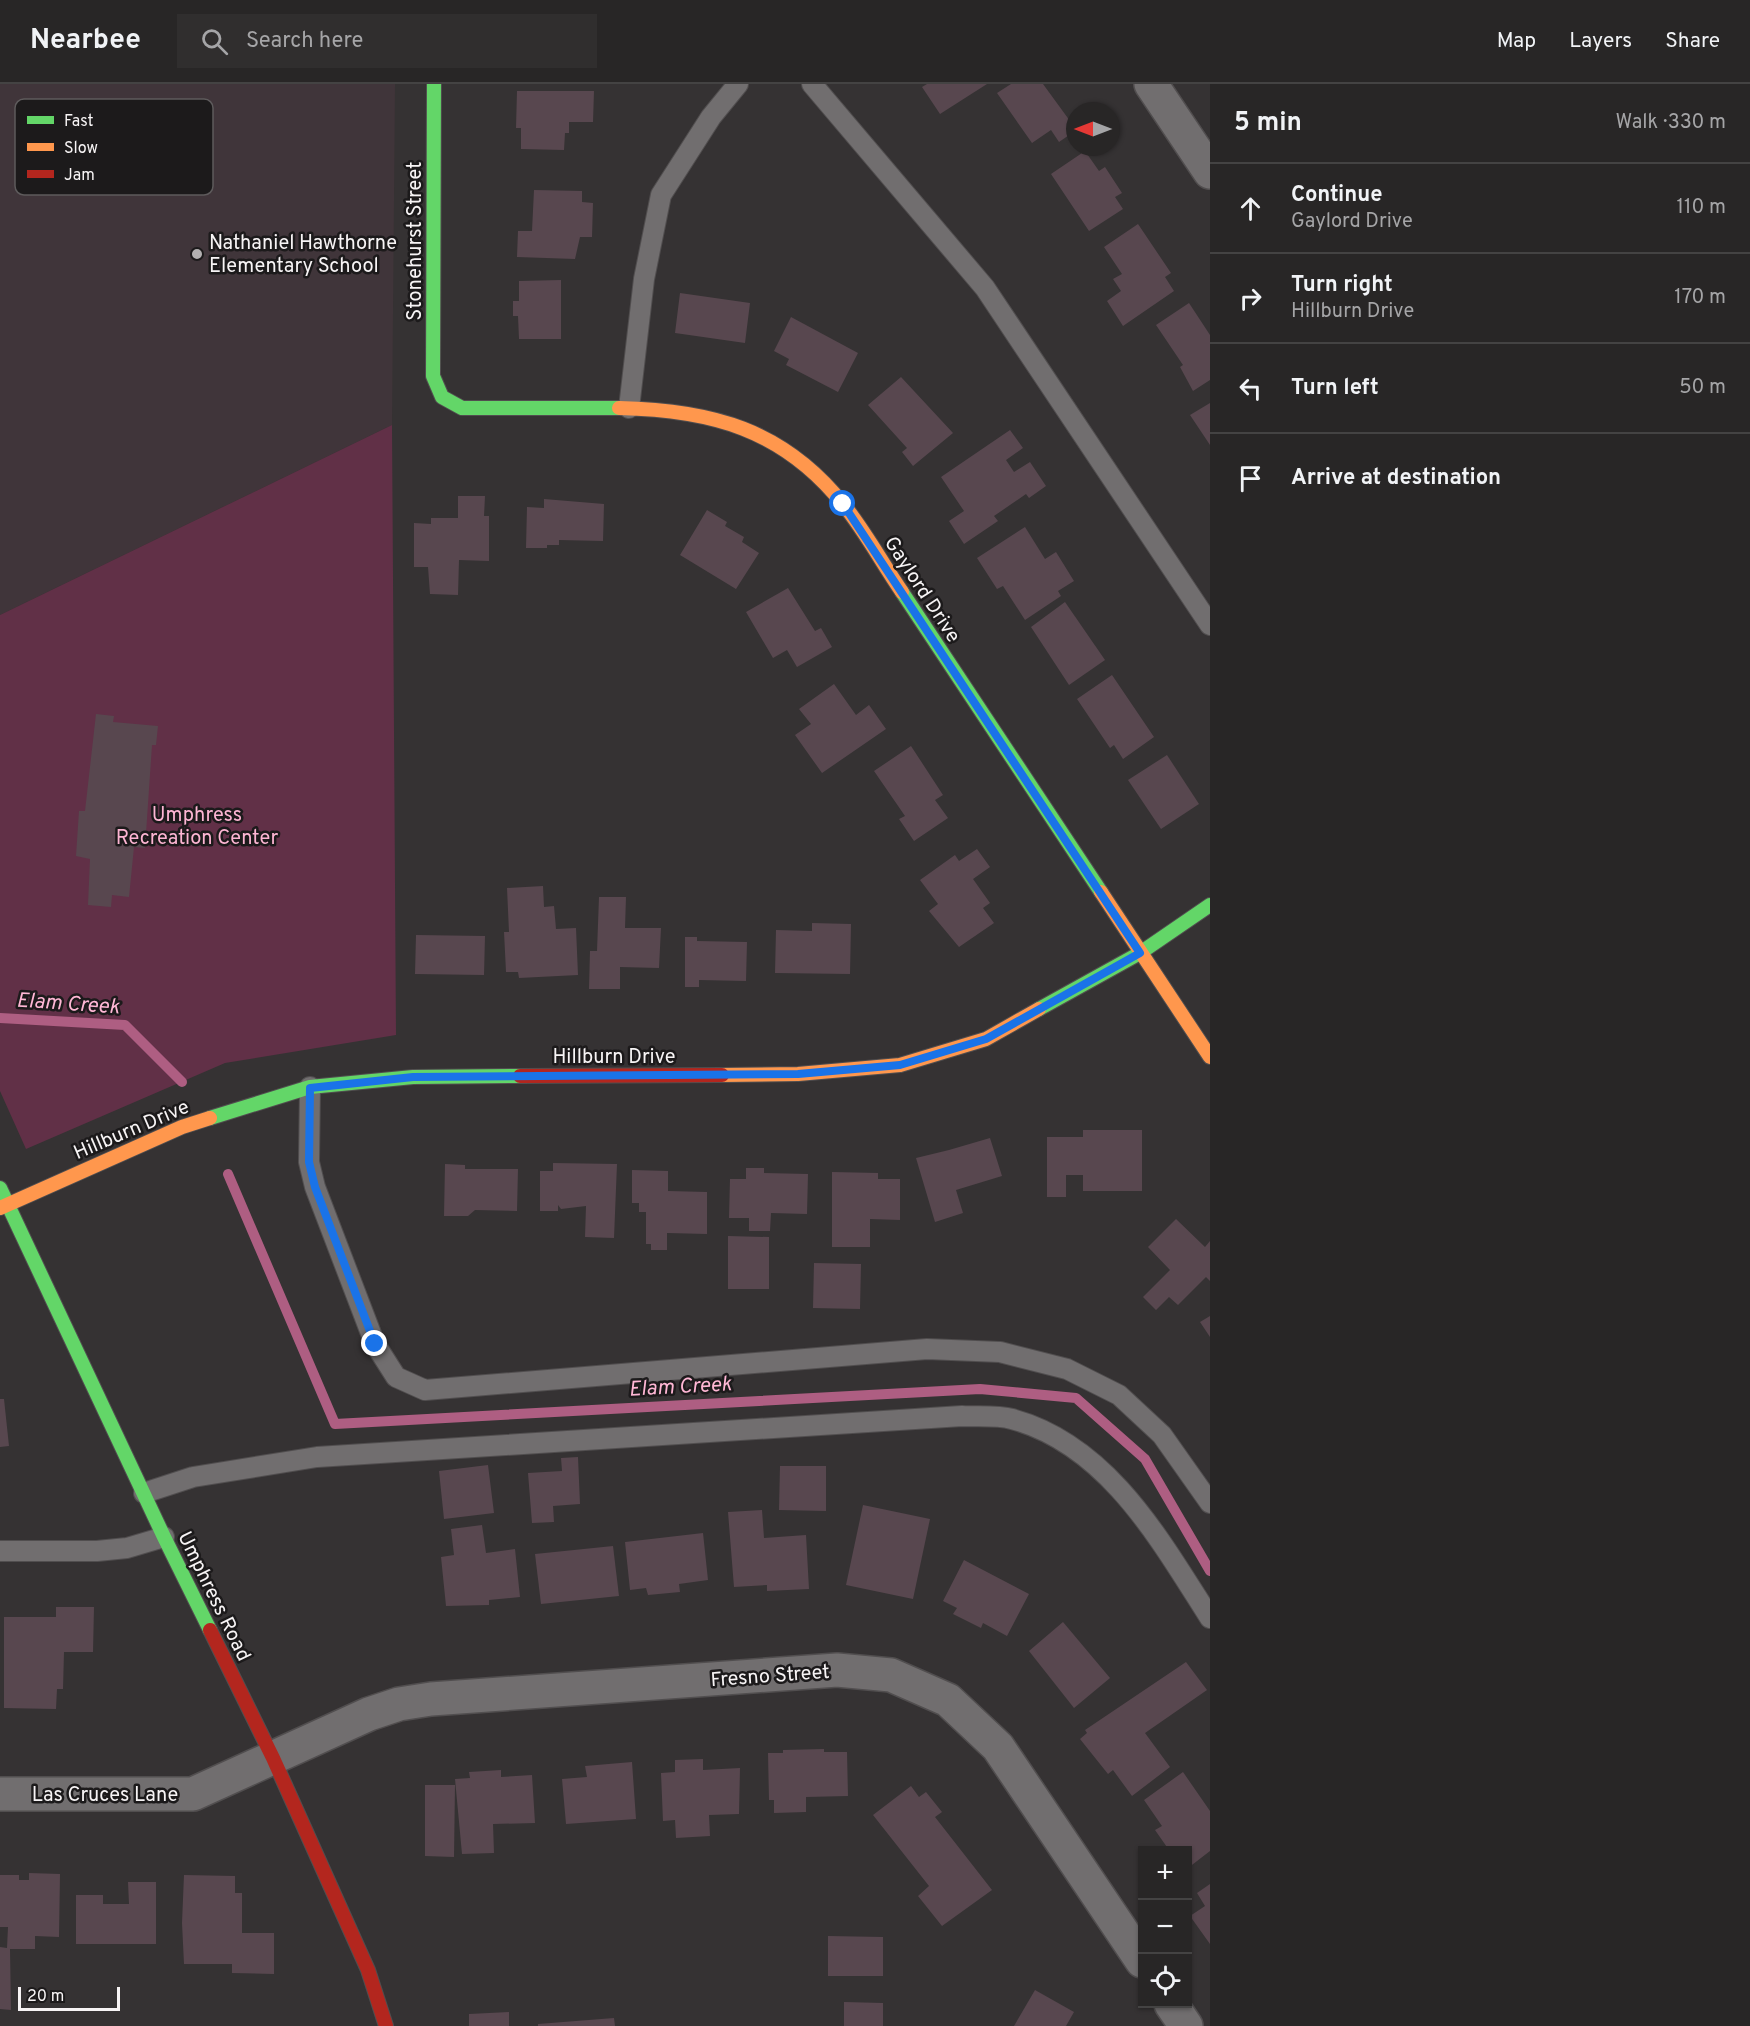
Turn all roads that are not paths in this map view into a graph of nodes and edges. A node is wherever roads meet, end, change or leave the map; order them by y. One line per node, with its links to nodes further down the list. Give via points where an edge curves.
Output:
1 (434, 84): 6 (street, Stonehurst Street, via 433,376)
2 (738, 84): 7 (lane, via 711,117 661,195 644,279)
3 (812, 84): 8 (lane, via 985,288)
4 (1151, 84): 5 (street)
5 (1210, 172)
6 (442, 397): 7 (street, Gaylord Drive, via 462,408)
7 (629, 408): 10 (street, Gaylord Drive, via 685,412 733,423 778,446 843,504)
8 (1210, 625)
9 (1210, 905): 10 (street, Hillburn Drive)
10 (1140, 953): 11 (street, Gaylord Drive); 12 (street, Hillburn Drive, via 986,1039 900,1065 798,1074 413,1077)
11 (1210, 1057)
12 (310, 1088): 14 (street, Hillburn Drive, via 182,1127); 16 (lane, via 309,1162 319,1197 375,1344 396,1377 425,1390 927,1349 1000,1352 1067,1369 1119,1395 1162,1435)
13 (0, 1188): 14 (street, Umphress Road)
14 (4, 1206): 15 (street, Umphress Road)
15 (144, 1493): 17 (street, Umphress Road); 19 (lane, via 193,1477 317,1457 962,1416 1010,1419 1054,1435 1095,1463 1154,1531)
16 (1210, 1503)
17 (164, 1537): 18 (lane, via 127,1548 97,1551); 20 (street, Umphress Road)
18 (0, 1551)
19 (1210, 1618)
20 (273, 1758): 21 (street, Las Cruces Lane, via 193,1794); 22 (street, Fresno Street, via 369,1714 431,1698 837,1670 891,1675 948,1700 998,1747); 24 (street, Umphress Road, via 368,1970)
21 (0, 1794)
22 (1138, 1954)
23 (1174, 2008): 25 (street)
24 (386, 2026)
25 (1186, 2026)

